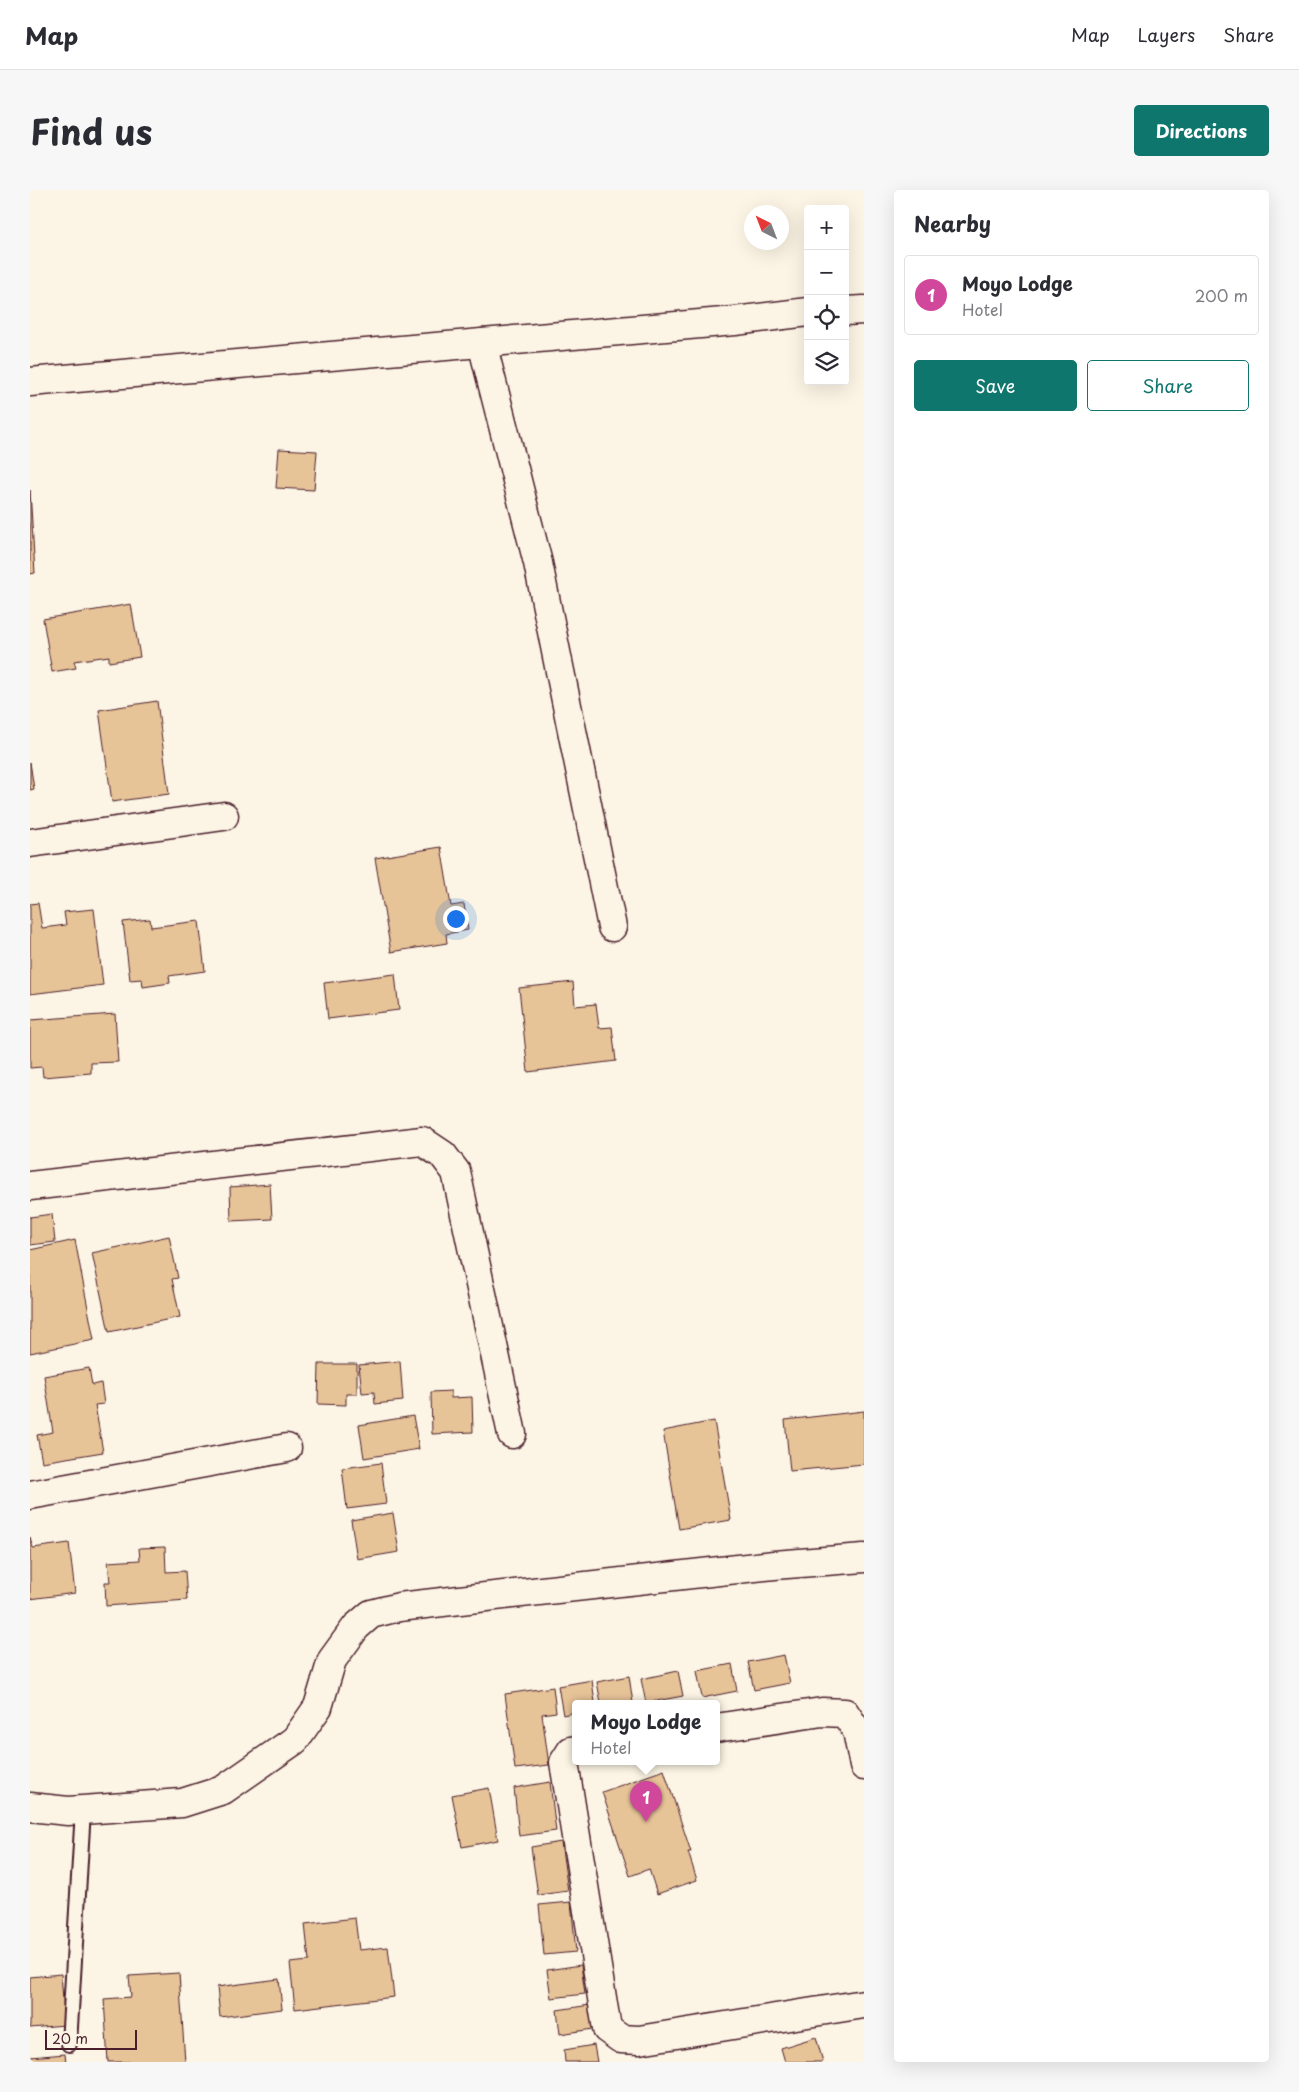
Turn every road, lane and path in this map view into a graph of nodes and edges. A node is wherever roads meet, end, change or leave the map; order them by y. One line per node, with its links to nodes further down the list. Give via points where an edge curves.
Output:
1 (864, 310): 2 (street)
2 (849, 311)
3 (804, 312): 4 (street)
4 (482, 343): 5 (street); 8 (street, via 538,563)
5 (30, 382)
6 (224, 816): 7 (street)
7 (30, 843)
8 (612, 927)
9 (30, 1186): 10 (street, via 422,1141 443,1155 456,1172)
10 (512, 1434)
11 (287, 1448): 12 (street)
12 (30, 1495)
13 (864, 1558): 18 (street, via 476,1598 399,1607 371,1614 356,1627 332,1660 318,1707 295,1740 229,1786 182,1803)
14 (720, 1727): 16 (street, via 822,1712 845,1713 856,1731)
15 (572, 1751): 19 (street, via 564,1762 607,2029 621,2039 640,2040)
16 (864, 1766)
17 (30, 1807): 18 (street)
18 (83, 1810): 20 (lane)
19 (864, 2004)
20 (69, 2044)

